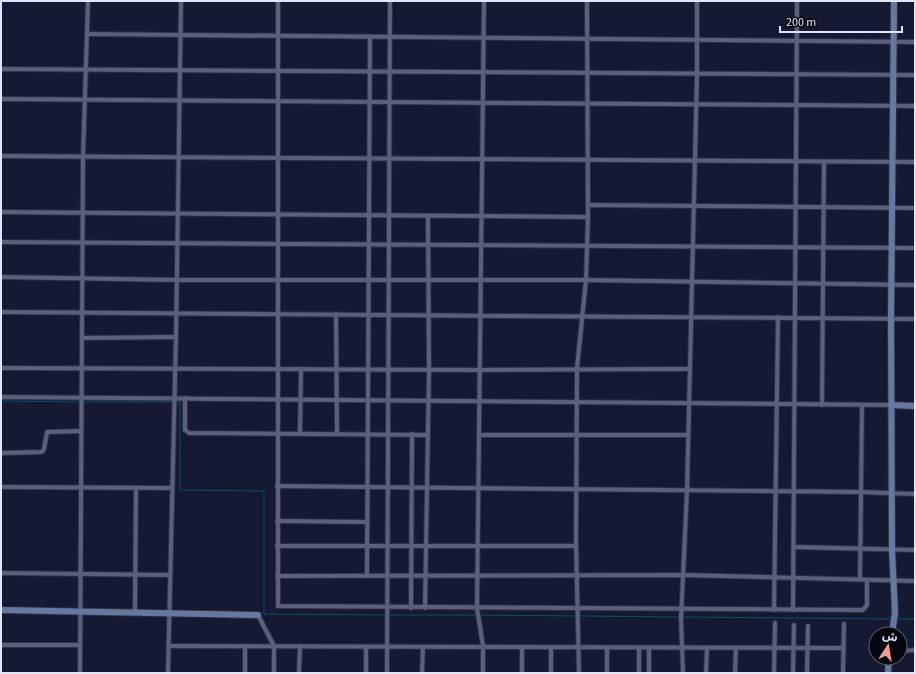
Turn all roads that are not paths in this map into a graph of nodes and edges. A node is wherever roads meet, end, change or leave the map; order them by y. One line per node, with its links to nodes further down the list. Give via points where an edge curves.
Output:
1 (88, 1): 10 (street)
2 (181, 1): 11 (street)
3 (278, 1): 12 (street)
4 (390, 1): 14 (street)
5 (484, 1): 16 (street)
6 (587, 1): 15 (street)
7 (697, 1): 17 (street)
8 (797, 1): 18 (street)
9 (894, 1): 19 (street)
10 (88, 34): 11 (street); 22 (street)
11 (179, 36): 12 (street); 23 (street)
12 (277, 37): 13 (street); 24 (street)
13 (370, 38): 14 (street); 25 (street)
14 (390, 38): 16 (street); 26 (street)
15 (588, 38): 16 (street); 17 (street); 28 (street)
16 (483, 39): 27 (street)
17 (697, 40): 18 (street); 29 (street)
18 (796, 40): 19 (street); 30 (street)
19 (894, 42): 20 (street); 31 (street)
20 (915, 42)
21 (1, 69): 22 (street)
22 (87, 69): 23 (street); 34 (street)
23 (179, 71): 24 (street); 35 (street)
24 (277, 71): 25 (street); 36 (street)
25 (370, 71): 26 (street); 38 (street)
26 (389, 71): 27 (street); 37 (street)
27 (483, 72): 28 (street); 39 (street)
28 (588, 73): 29 (street); 40 (street)
29 (697, 74): 30 (street); 41 (street)
30 (796, 75): 31 (street); 42 (street)
31 (894, 75): 32 (street); 43 (street)
32 (915, 75)
33 (1, 99): 34 (street)
34 (84, 100): 35 (street); 46 (street)
35 (179, 102): 36 (street); 47 (street)
36 (277, 102): 38 (street); 48 (street)
37 (389, 102): 38 (street); 39 (street); 50 (street)
38 (370, 103): 49 (street)
39 (482, 103): 40 (street); 51 (street)
40 (588, 104): 41 (street); 52 (street)
41 (696, 105): 42 (street); 53 (street)
42 (795, 106): 43 (street); 54 (street)
43 (894, 106): 44 (street); 56 (street)
44 (915, 106)
45 (1, 156): 46 (street)
46 (83, 157): 47 (street); 65 (street)
47 (178, 158): 48 (street); 66 (street)
48 (277, 158): 49 (street); 67 (street)
49 (370, 159): 50 (street); 68 (street)
50 (388, 159): 51 (street); 69 (street)
51 (483, 159): 52 (street); 71 (street)
52 (588, 160): 53 (street); 58 (street)
53 (694, 161): 54 (street); 59 (street)
54 (795, 162): 55 (street); 60 (street)
55 (824, 162): 56 (street); 61 (street)
56 (894, 162): 57 (street); 62 (street)
57 (915, 162)
58 (588, 205): 59 (street); 72 (street)
59 (693, 206): 60 (street); 84 (street)
60 (795, 207): 61 (street); 82 (street)
61 (824, 207): 62 (street); 83 (street)
62 (893, 208): 63 (street); 85 (street)
63 (915, 208)
64 (1, 212): 65 (street)
65 (83, 213): 66 (street); 74 (street)
66 (177, 215): 67 (street); 75 (street)
67 (277, 215): 68 (street); 76 (street)
68 (370, 216): 69 (street); 77 (street)
69 (388, 216): 70 (street); 78 (street)
70 (428, 217): 71 (street); 79 (street)
71 (482, 217): 72 (street); 80 (street)
72 (588, 217): 81 (street)
73 (1, 242): 74 (street)
74 (83, 242): 75 (street); 88 (street)
75 (177, 243): 76 (street); 90 (street)
76 (277, 243): 77 (street); 89 (street)
77 (370, 244): 78 (street); 91 (street)
78 (388, 244): 79 (street); 92 (street)
79 (428, 244): 80 (street); 93 (street)
80 (482, 244): 81 (street); 95 (street)
81 (587, 245): 84 (street); 94 (street)
82 (795, 247): 83 (street); 84 (street); 97 (street)
83 (823, 247): 85 (street); 98 (street)
84 (692, 248): 96 (street)
85 (892, 248): 86 (street); 99 (street)
86 (915, 248)
87 (1, 277): 88 (street)
88 (83, 278): 90 (street); 102 (street)
89 (277, 279): 90 (street); 91 (street); 104 (street)
90 (177, 280): 103 (street)
91 (369, 280): 92 (street); 106 (street)
92 (389, 280): 93 (street); 107 (street)
93 (428, 280): 95 (street); 108 (street)
94 (586, 280): 95 (street); 96 (street); 110 (street)
95 (481, 281): 109 (street)
96 (691, 282): 97 (street); 111 (street)
97 (795, 283): 98 (street); 112 (street)
98 (823, 284): 99 (street); 113 (street)
99 (891, 285): 100 (street); 115 (street)
100 (915, 285)
101 (1, 312): 102 (street)
102 (83, 312): 103 (street); 118 (street)
103 (176, 314): 104 (street); 117 (street)
104 (277, 314): 105 (street); 124 (street)
105 (336, 314): 106 (street); 126 (street)
106 (369, 314): 107 (street); 127 (street)
107 (389, 314): 108 (street); 128 (street)
108 (428, 314): 109 (street); 129 (street)
109 (480, 315): 110 (street); 130 (street)
110 (583, 316): 111 (street); 122 (street)
111 (690, 317): 114 (street); 123 (street)
112 (795, 317): 113 (street); 114 (street); 145 (street)
113 (822, 317): 115 (street); 146 (street)
114 (778, 318): 144 (street)
115 (891, 319): 116 (street); 148 (street)
116 (915, 319)
117 (176, 337): 118 (street); 121 (street)
118 (82, 338): 120 (street)
119 (1, 368): 120 (street)
120 (82, 368): 121 (street); 132 (street)
121 (175, 368): 124 (street); 133 (street)
122 (577, 368): 123 (street); 130 (street); 142 (street)
123 (688, 368): 143 (street)
124 (277, 369): 125 (street); 135 (street)
125 (301, 369): 126 (street); 136 (street)
126 (337, 369): 127 (street); 137 (street)
127 (369, 369): 128 (street); 138 (street)
128 (388, 370): 129 (street); 139 (street)
129 (429, 370): 130 (street); 140 (street)
130 (480, 370): 141 (street)
131 (1, 397): 132 (street)
132 (81, 398): 133 (street); 150 (street)
133 (174, 398): 134 (street); 167 (street)
134 (185, 398): 135 (street); 151 (street, via 187,432)
135 (277, 399): 136 (street); 151 (street)
136 (300, 400): 137 (street); 152 (street)
137 (337, 400): 138 (street); 153 (street)
138 (369, 400): 139 (street); 154 (street)
139 (388, 400): 140 (street); 155 (street)
140 (428, 401): 141 (street); 157 (street)
141 (479, 401): 142 (street); 158 (street)
142 (577, 402): 143 (street); 159 (street)
143 (688, 403): 144 (street); 160 (street)
144 (777, 404): 145 (street); 175 (street)
145 (796, 404): 146 (street); 176 (street)
146 (822, 405): 147 (street)
147 (862, 405): 148 (street); 177 (street)
148 (891, 405): 149 (street); 178 (street)
149 (915, 406)
150 (81, 431): 161 (street, via 46,432 42,452); 165 (street)
151 (277, 433): 152 (street); 162 (street)
152 (300, 433): 153 (street)
153 (337, 434): 154 (street)
154 (368, 434): 155 (street); 163 (street)
155 (388, 434): 156 (street); 168 (street)
156 (412, 434): 157 (street); 169 (street)
157 (427, 435): 170 (street)
158 (479, 435): 159 (street); 171 (street)
159 (577, 435): 160 (street); 173 (street)
160 (687, 435): 174 (street)
161 (1, 453)
162 (277, 486): 163 (street); 180 (street)
163 (367, 487): 168 (street); 181 (street)
164 (1, 488): 165 (street)
165 (81, 488): 166 (street); 194 (street)
166 (136, 488): 167 (street); 195 (street)
167 (172, 488): 196 (street)
168 (388, 488): 169 (street); 184 (street)
169 (412, 488): 170 (street); 185 (street)
170 (427, 488): 171 (street); 186 (street)
171 (479, 488): 173 (street); 187 (street)
172 (915, 489): 179 (street)
173 (576, 490): 174 (street); 188 (street)
174 (686, 491): 175 (street); 201 (street)
175 (776, 492): 176 (street); 205 (street)
176 (795, 492): 177 (street); 189 (street)
177 (860, 492): 178 (street); 190 (street)
178 (892, 494): 179 (street); 191 (street)
179 (915, 494)
180 (277, 521): 181 (street); 182 (street)
181 (367, 522): 183 (street)
182 (277, 546): 183 (street); 202 (street)
183 (367, 546): 184 (street); 203 (street)
184 (387, 546): 185 (street); 204 (street)
185 (412, 546): 186 (street); 197 (street)
186 (425, 546): 187 (street); 198 (street)
187 (478, 546): 188 (street); 199 (street)
188 (576, 546): 200 (street)
189 (794, 547): 190 (street); 206 (street)
190 (860, 549): 191 (street); 207 (street)
191 (892, 550): 192 (street); 209 (street)
192 (915, 550)
193 (1, 573): 194 (street)
194 (80, 574): 195 (street); 220 (street)
195 (135, 575): 196 (street); 221 (street)
196 (170, 575): 222 (street)
197 (412, 575): 198 (street); 204 (street); 212 (street)
198 (425, 575): 199 (street); 213 (street)
199 (478, 575): 200 (street); 214 (street)
200 (577, 575): 201 (street); 215 (street)
201 (683, 575): 205 (street); 216 (street)
202 (277, 576): 203 (street); 211 (street, via 277,605 280,607)
203 (367, 576): 204 (street)
204 (388, 576): 211 (street)
205 (775, 578): 206 (street); 218 (street)
206 (794, 578): 207 (street); 219 (street)
207 (860, 579): 208 (street)
208 (868, 580): 209 (street); 219 (street, via 867,605 863,610)
209 (893, 580): 210 (street); 228 (street)
210 (915, 580)
211 (387, 607): 212 (street); 236 (street)
212 (411, 608): 213 (street)
213 (425, 608): 214 (street)
214 (477, 608): 215 (street); 237 (street)
215 (578, 609): 216 (street); 241 (street)
216 (682, 609): 218 (street); 245 (street)
217 (1, 610): 220 (street)
218 (774, 610): 219 (street)
219 (793, 610)
220 (80, 611): 221 (street); 230 (street)
221 (135, 612): 222 (street)
222 (169, 612): 223 (street); 231 (street)
223 (258, 615): 233 (street)
224 (775, 623): 248 (street)
225 (844, 624): 250 (street)
226 (794, 625): 249 (street)
227 (808, 626): 251 (street)
228 (895, 626)
229 (1, 644): 230 (street)
230 (80, 645): 252 (street)
231 (169, 646): 232 (street); 253 (street)
232 (245, 646): 233 (street); 254 (street)
233 (274, 646): 234 (street); 255 (street)
234 (300, 646): 235 (street); 256 (street)
235 (366, 646): 236 (street); 257 (street)
236 (387, 646): 239 (street); 258 (street)
237 (483, 646): 238 (street); 239 (street); 260 (street)
238 (522, 646): 240 (street); 261 (street)
239 (423, 647): 259 (street)
240 (551, 647): 241 (street); 262 (street)
241 (578, 647): 242 (street); 263 (street)
242 (607, 648): 243 (street); 264 (street)
243 (639, 648): 244 (street); 265 (street)
244 (649, 648): 245 (street); 266 (street)
245 (683, 648): 246 (street); 267 (street)
246 (707, 648): 247 (street); 268 (street)
247 (736, 648): 248 (street); 269 (street)
248 (775, 648): 249 (street); 270 (street)
249 (794, 648): 251 (street); 271 (street)
250 (843, 648): 251 (street); 273 (street)
251 (807, 649): 272 (street)
252 (80, 673)
253 (168, 673)
254 (245, 673)
255 (274, 673)
256 (299, 673)
257 (366, 673)
258 (387, 673)
259 (422, 673)
260 (483, 673)
261 (522, 673)
262 (551, 673)
263 (579, 673)
264 (607, 673)
265 (639, 673)
266 (649, 673)
267 (683, 673)
268 (706, 673)
269 (736, 673)
270 (774, 673)
271 (793, 673)
272 (807, 673)
273 (843, 673)

